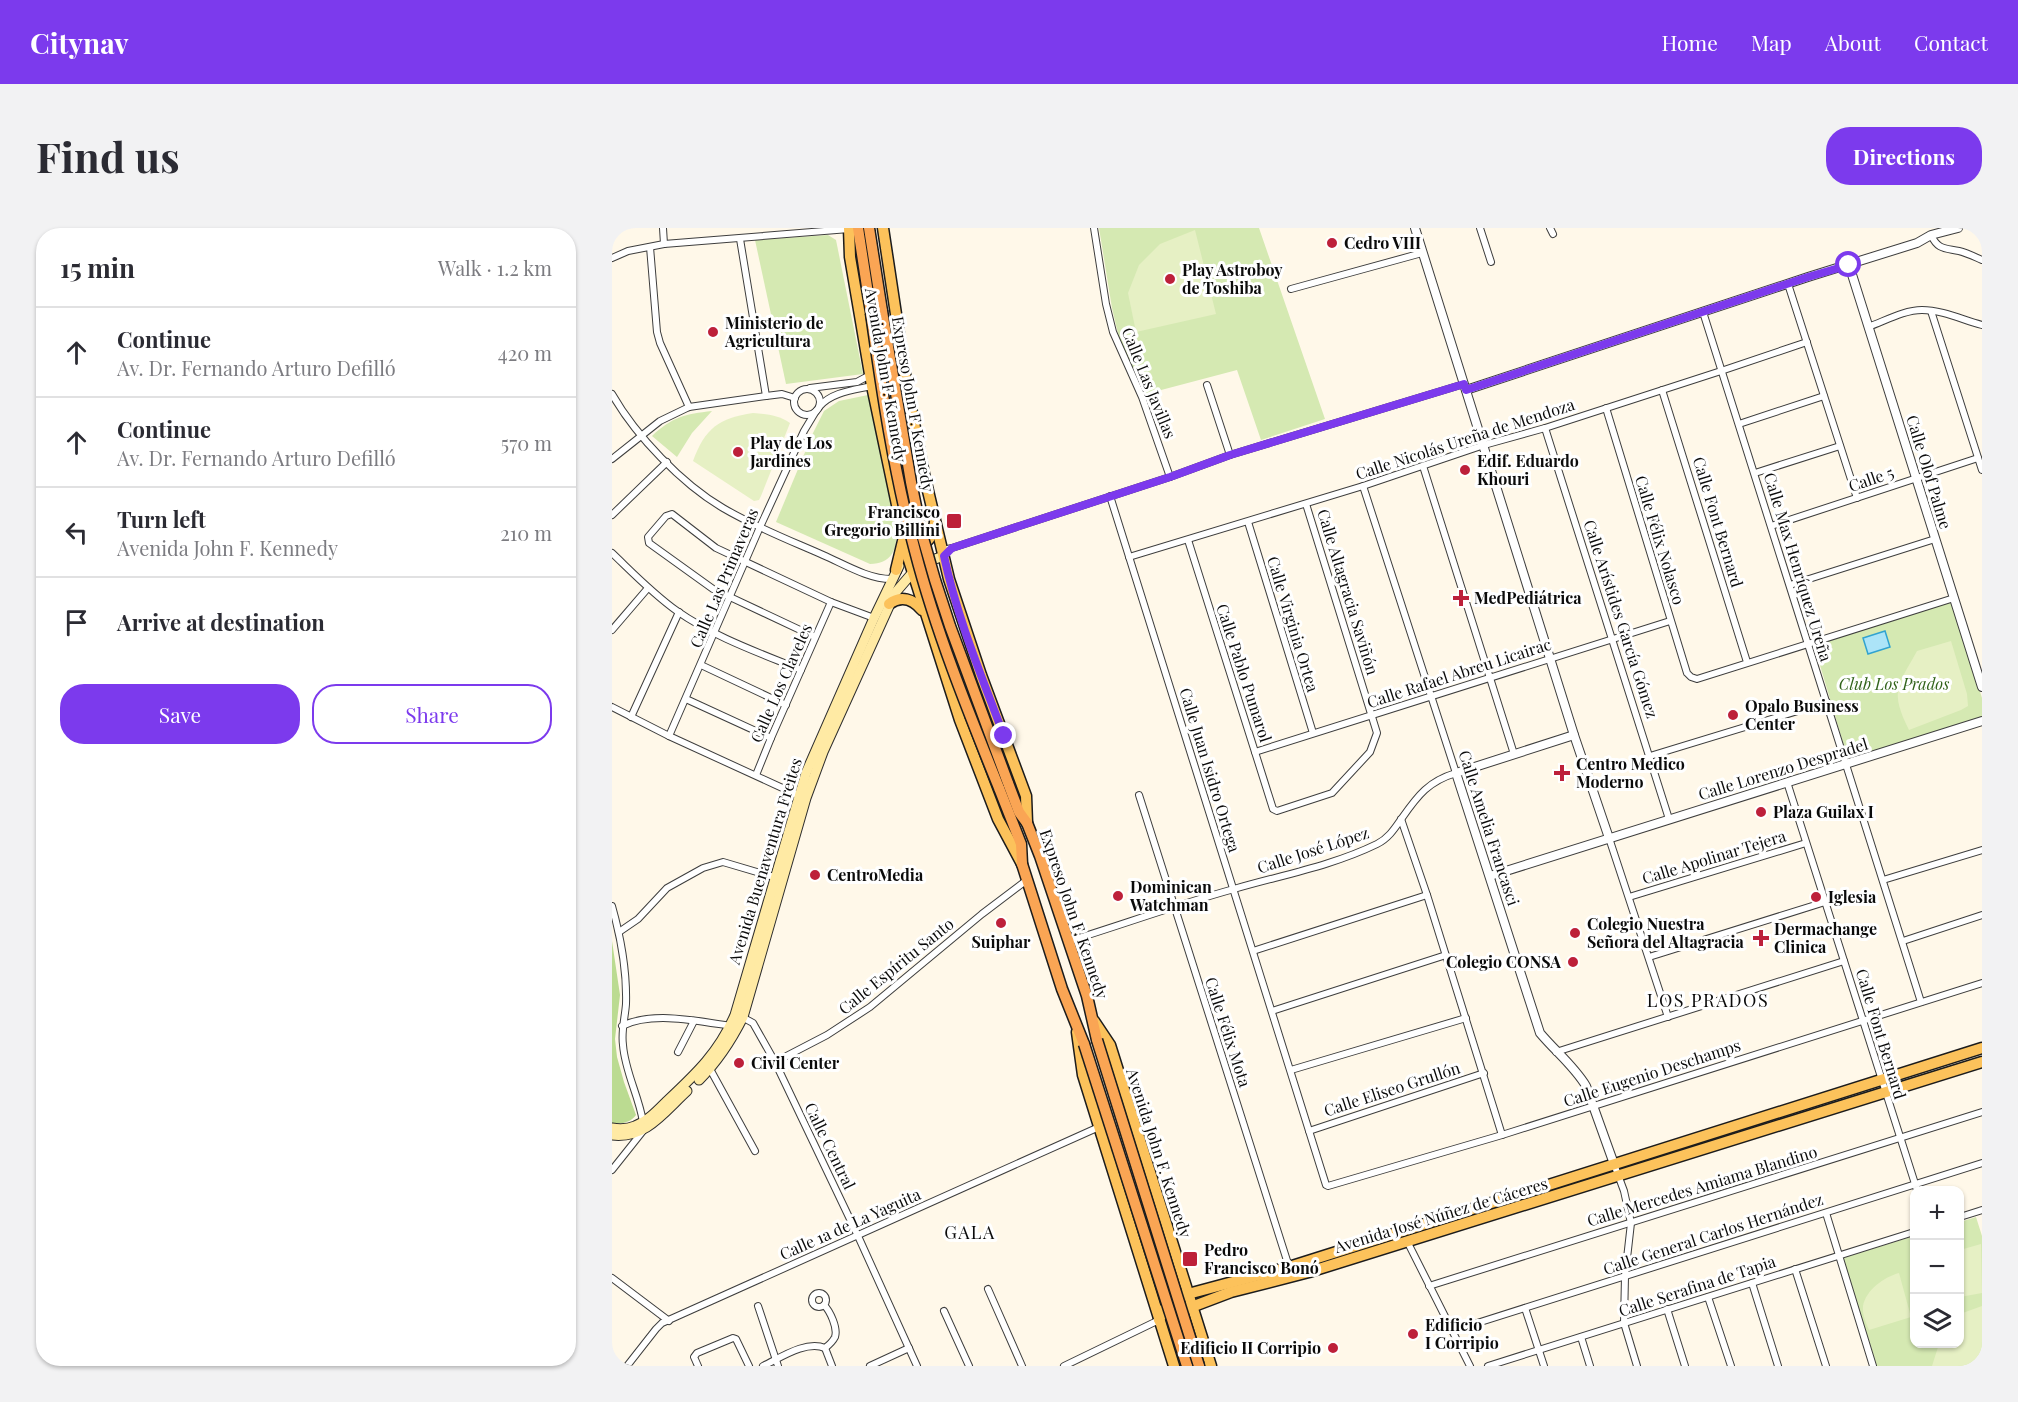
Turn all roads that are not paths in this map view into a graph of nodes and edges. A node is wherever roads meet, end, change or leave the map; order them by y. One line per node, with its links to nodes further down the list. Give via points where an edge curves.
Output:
1 (663, 228): 11 (street)
2 (852, 228): 10 (street); 21 (highway, Expreso John F. Kennedy); 27 (main road, Avenida John F. Kennedy, via 850,257)
3 (869, 228): 21 (highway, Expreso John F. Kennedy)
4 (883, 228): 62 (main road, Avenida John F. Kennedy, via 903,366)
5 (1094, 228): 55 (street, Calle Las Javillas, via 1113,332 1142,397)
6 (1415, 228): 13 (street)
7 (1480, 228): 16 (street)
8 (1958, 228): 9 (street)
9 (1931, 235): 15 (street, via 1940,247); 17 (street)
10 (740, 238): 11 (street); 33 (street)
11 (664, 244): 12 (street)
12 (650, 247): 14 (street); 37 (street, via 657,332)
13 (1422, 253): 19 (street); 29 (street)
14 (612, 258)
15 (1982, 260)
16 (1491, 262)
17 (1849, 265): 18 (street); 24 (street, Calle Olof Palme)
18 (1788, 284): 22 (street); 25 (street)
19 (1291, 289)
20 (1931, 310): 23 (street); 24 (street, via 1909,312); 49 (street)
21 (876, 312): 118 (highway, Expreso John F. Kennedy, bridge, via 921,531)
22 (1703, 312): 26 (street, Calle Max Henríquez Ureña); 29 (street)
23 (1982, 325)
24 (1868, 327): 56 (street, Calle Olof Palme)
25 (1807, 342): 26 (street, Calle Nicolás Ureña de Mendoza); 34 (street)
26 (1721, 371): 31 (street, Calle Nicolás Ureña de Mendoza); 42 (street, Calle Max Henríquez Ureña)
27 (871, 381): 30 (street); 39 (street, Calle Las Primaveras, via 839,394); 66 (main road, Avenida John F. Kennedy)
28 (1207, 385): 48 (street)
29 (1465, 387): 46 (street); 48 (street)
30 (806, 389): 35 (street); 39 (street, via 818,395)
31 (1662, 390): 38 (street, Calle Nicolás Ureña de Mendoza); 94 (street, Calle Font Bernard)
32 (612, 394): 36 (street)
33 (766, 396): 35 (street, via 782,394); 37 (street)
34 (1824, 396): 42 (street); 47 (street)
35 (795, 398): 41 (street)
36 (618, 405): 40 (street); 45 (street)
37 (689, 407): 45 (street, via 660,421)
38 (1606, 408): 43 (street, Calle Nicolás Ureña de Mendoza); 87 (street, Calle Félix Nolasco)
39 (818, 409): 41 (street, via 810,415); 44 (street, Calle Las Primaveras)
40 (612, 410)
41 (799, 412): 44 (street)
42 (1738, 424): 54 (street, Calle Max Henríquez Ureña)
43 (1545, 428): 46 (street, Calle Nicolás Ureña de Mendoza); 91 (street, Calle Arístides García Gómez)
44 (804, 431): 65 (street, Calle Las Primaveras)
45 (641, 436): 50 (street); 51 (street)
46 (1484, 445): 52 (street, Calle Nicolás Ureña de Mendoza); 93 (street)
47 (1840, 446): 54 (street); 59 (street)
48 (1230, 455): 55 (street)
49 (1978, 458): 53 (street); 56 (street, Calle 5)
50 (612, 459)
51 (667, 462): 61 (street); 65 (street, via 722,507)
52 (1424, 465): 57 (street, Calle Nicolás Ureña de Mendoza); 97 (street)
53 (1982, 470)
54 (1755, 473): 64 (street, Calle Max Henríquez Ureña)
55 (1170, 477): 58 (street)
56 (1917, 477): 59 (street, Calle 5); 67 (street, Calle Olof Palme)
57 (1363, 486): 60 (street, Calle Nicolás Ureña de Mendoza); 99 (street, Calle Amelia Francasci)
58 (1110, 496): 69 (street); 72 (street, Calle Juan Isidro Ortega)
59 (1857, 498): 64 (street, Calle 5)
60 (1306, 504): 63 (street, Calle Nicolás Ureña de Mendoza); 104 (street, Calle Altagracia Saviñón)
61 (612, 515)
62 (935, 522): 66 (main road, via 931,538 923,544 911,543); 69 (main road, Avenida John F. Kennedy)
63 (1248, 522): 68 (street, Calle Nicolás Ureña de Mendoza); 107 (street, Calle Virginia Ortea)
64 (1772, 525): 77 (street, Calle Max Henríquez Ureña)
65 (760, 527): 73 (street, Calle Las Primaveras); 75 (street, via 875,577)
66 (903, 536): 71 (main road, Avenida John F. Kennedy); 75 (main road)
67 (1935, 539): 77 (street); 81 (street, Calle Olof Palme)
68 (1188, 540): 72 (street, Calle Nicolás Ureña de Mendoza); 111 (street, Calle Pablo Pumarol)
69 (946, 551): 71 (main road, via 918,552); 74 (main road, Avenida Buenaventura Freites); 76 (main road, Avenida John F. Kennedy)
70 (612, 553): 78 (street)
71 (908, 557): 74 (main road, Avenida John F. Kennedy); 75 (main road, Avenida Buenaventura Freites)
72 (1129, 557): 133 (street, Calle Juan Isidro Ortega)
73 (745, 561): 80 (street, Calle Las Primaveras); 80 (street, via 716,548 672,514 647,539 700,581); 82 (street)
74 (913, 572): 79 (main road, Avenida John F. Kennedy); 83 (main road, Avenida Buenaventura Freites)
75 (894, 575): 86 (main road, Avenida Buenaventura Freites)
76 (949, 579): 79 (main road, via 941,573 930,574); 124 (main road, Avenida John F. Kennedy, via 1026,796)
77 (1790, 585): 92 (street, Calle Max Henríquez Ureña)
78 (648, 588): 84 (street); 88 (street)
79 (918, 590): 85 (main road, Avenida John F. Kennedy)
80 (730, 596): 89 (street, Calle Las Primaveras); 90 (street)
81 (1954, 598): 92 (street); 98 (street, Calle Olof Palme)
82 (831, 602): 86 (street); 90 (street, Calle Los Claveles)
83 (889, 603): 85 (main road, via 900,598 910,600); 120 (main road, Avenida Buenaventura Freites)
84 (679, 612): 89 (street); 105 (street)
85 (926, 616): 128 (main road, Avenida John F. Kennedy, via 971,750 998,819)
86 (874, 618): 120 (main road, Avenida Buenaventura Freites, via 813,756)
87 (1670, 621): 91 (street, Calle Rafael Abreu Licairac); 94 (street, Calle Félix Nolasco, via 1691,677 1697,679)
88 (612, 630)
89 (715, 633): 95 (street, Calle Las Primaveras); 96 (street)
90 (815, 637): 96 (street, Calle Los Claveles)
91 (1613, 638): 93 (street, Calle Rafael Abreu Licairac); 113 (street, Calle Arístides García Gómez)
92 (1807, 644): 94 (street); 101 (street, Calle Max Henríquez Ureña)
93 (1551, 658): 97 (street, Calle Rafael Abreu Licairac); 108 (street)
94 (1747, 662)
95 (701, 665): 100 (street, Calle Las Primaveras); 102 (street)
96 (801, 670): 102 (street, Calle Los Claveles)
97 (1488, 678): 99 (street, Calle Rafael Abreu Licairac); 112 (street)
98 (1982, 687)
99 (1433, 696): 104 (street, Calle Rafael Abreu Licairac); 115 (street, Calle Amelia Francasci)
100 (686, 699): 109 (street, Calle Las Primaveras); 110 (street)
101 (1827, 702): 113 (street); 114 (street, Calle Max Henríquez Ureña)
102 (786, 705): 110 (street, Calle Los Claveles)
103 (612, 707): 105 (street)
104 (1372, 715): 107 (street, Calle Rafael Abreu Licairac); 121 (street, Calle Altagracia Saviñón, via 1377,733 1373,746 1338,788)
105 (631, 717): 109 (street)
106 (1982, 721): 114 (street, Calle Lorenzo Despradel)
107 (1313, 734): 111 (street, Calle Rafael Abreu Licairac)
108 (1574, 735): 112 (street, Calle José López); 125 (street)
109 (669, 736): 116 (street)
110 (771, 738): 116 (street, Calle Los Claveles)
111 (1255, 752): 121 (street, Calle Pablo Pumarol, via 1273,809)
112 (1514, 754): 115 (street, Calle José López)
113 (1650, 756): 123 (street, Calle Arístides García Gómez)
114 (1846, 764): 117 (street, Calle Lorenzo Despradel); 132 (street, Calle Max Henríquez Ureña)
115 (1456, 773): 122 (street, Calle José López, via 1423,790); 129 (street, Calle Amelia Francasci)
116 (756, 775): 120 (street)
117 (1787, 782): 123 (street, Calle Lorenzo Despradel); 126 (street, Calle Font Bernard)
118 (1003, 786): 124 (highway, Expreso John F. Kennedy); 128 (highway, Expreso John F. Kennedy, via 1021,844)
119 (1139, 795): 138 (street, Calle Félix Mota)
120 (802, 797): 130 (main road, Avenida Buenaventura Freites); 150 (main road, Avenida Buenaventura Freites)
121 (1277, 811)
122 (1401, 819): 133 (street, Calle José López, via 1380,842 1351,855); 134 (street)
123 (1669, 819): 125 (street, Calle Lorenzo Despradel)
124 (1028, 823): 141 (highway, Expreso John F. Kennedy)
125 (1609, 838): 129 (street, Calle Lorenzo Despradel); 135 (street)
126 (1806, 843): 135 (street, Calle Apolinar Tejera); 136 (street, Calle Font Bernard)
127 (1982, 850): 132 (street)
128 (1022, 864): 131 (highway, Expreso John F. Kennedy)
129 (1490, 876): 161 (street, Calle Amelia Francasci, via 1540,1033)
130 (774, 877): 140 (street, via 723,862 703,868 667,888 638,919); 150 (main road, Avenida Buenaventura Freites)
131 (1027, 880): 154 (highway, Expreso John F. Kennedy); 162 (street, Calle Espíritu Santo, via 863,1012)
132 (1884, 880): 142 (street, Calle Max Henríquez Ureña)
133 (1233, 889): 138 (street, Calle José López); 143 (street, Calle Juan Isidro Ortega)
134 (1427, 895): 143 (street); 144 (street)
135 (1629, 897): 145 (street)
136 (1825, 902): 145 (street); 146 (street, Calle Font Bernard)
137 (612, 906): 140 (street)
138 (1175, 908): 141 (street, Calle José López); 197 (street, Calle Félix Mota)
139 (1982, 915): 142 (street)
140 (619, 932): 157 (street, via 626,1006)
141 (1069, 941): 155 (highway, Expreso John F. Kennedy)
142 (1902, 941): 148 (street, Calle Max Henríquez Ureña)
143 (1253, 951): 149 (street, Calle Juan Isidro Ortega)
144 (1446, 955): 149 (street); 152 (street)
145 (1648, 957): 151 (street)
146 (1844, 961): 151 (street); 156 (street, Calle Font Bernard)
147 (1982, 983): 148 (street, Calle Eugenio Deschamps)
148 (1921, 1002): 156 (street, Calle Eugenio Deschamps)
149 (1272, 1011): 165 (street, Calle Juan Isidro Ortega)
150 (739, 1016): 158 (main road, Avenida Buenaventura Freites); 162 (street, Calle Central, via 753,1023); 164 (main road, Avenida Buenaventura Freites, via 728,1045)
151 (1668, 1017): 161 (street)
152 (1466, 1018): 165 (street); 166 (street)
153 (694, 1020): 157 (street, via 646,1019); 158 (street); 160 (street)
154 (1076, 1020): 172 (main road, via 1083,1075); 236 (highway, Expreso John F. Kennedy, bridge)
155 (1094, 1021): 195 (main road, Avenida John F. Kennedy, via 1110,1045); 237 (highway, Expreso John F. Kennedy, bridge)
156 (1862, 1021): 167 (street, Calle Font Bernard); 169 (street, Calle Eugenio Deschamps)
157 (622, 1026): 171 (street, via 627,1069)
158 (731, 1026): 171 (main road, Avenida Buenaventura Freites, via 701,1069)
159 (1982, 1048): 167 (main road, Avenida José Núñez de Cáceres)
160 (678, 1052)
161 (1556, 1052): 169 (street, Calle Amelia Francasci, via 1580,1076)
162 (775, 1062): 192 (street, Calle Central)
163 (1982, 1062): 168 (main road, Avenida José Núñez de Cáceres)
164 (710, 1069): 171 (main road, Avenida Buenaventura Freites, via 650,1126); 178 (street)
165 (1291, 1070): 174 (street, Calle Juan Isidro Ortega)
166 (1484, 1073): 174 (street, Calle Eliseo Grullón); 176 (street)
167 (1881, 1080): 168 (street, Calle Font Bernard); 180 (main road, Avenida José Núñez de Cáceres)
168 (1885, 1092): 177 (street, Calle Font Bernard); 182 (main road, Avenida José Núñez de Cáceres)
169 (1594, 1105): 176 (street, Calle Eugenio Deschamps); 180 (street, Calle Amelia Francasci)
170 (1982, 1112): 177 (street, Calle Mercedes Amiama Blandino)
171 (643, 1127): 173 (main road); 175 (main road, via 630,1135); 181 (street)
172 (1099, 1127): 192 (street, Calle 1a de La Yaguita); 198 (main road)
173 (612, 1128)
174 (1309, 1131): 183 (street, Calle Juan Isidro Ortega, via 1326,1185)
175 (612, 1135)
176 (1502, 1135): 183 (street, Calle Eugenio Deschamps)
177 (1900, 1138): 184 (street, Calle Font Bernard); 190 (street, Calle Mercedes Amiama Blandino)
178 (755, 1151)
179 (1982, 1163): 185 (street, Calle General Carlos Hernández)
180 (1614, 1164): 182 (street); 197 (main road, Avenida José Núñez de Cáceres)
181 (612, 1170)
182 (1618, 1175): 190 (street); 193 (main road, Avenida José Núñez de Cáceres)
183 (1330, 1186)
184 (1915, 1186)
185 (1921, 1186)
186 (1910, 1190): 188 (street, Calle General Carlos Hernández)
187 (1982, 1211): 189 (street)
188 (1826, 1213): 194 (street); 199 (street, Calle General Carlos Hernández)
189 (1964, 1216)
190 (1631, 1223): 199 (street); 202 (street, Calle Mercedes Amiama Blandino)
191 (1910, 1233): 194 (street, Calle Serafina de Tapia)
192 (858, 1236): 213 (street, Calle 1a de La Yaguita); 219 (street, Calle Central)
193 (1407, 1241): 197 (main road, Avenida José Núñez de Cáceres); 202 (street)
194 (1839, 1255): 196 (street, Calle Serafina de Tapia); 248 (street)
195 (1178, 1263): 198 (main road, via 1178,1286 1170,1292 1157,1291); 204 (main road, Avenida John F. Kennedy)
196 (1795, 1269): 201 (street, Calle Serafina de Tapia); 247 (street)
197 (1290, 1272): 204 (main road, Avenida José Núñez de Cáceres); 208 (main road, Avenida José Núñez de Cáceres)
198 (1145, 1276): 212 (main road)
199 (1625, 1276): 209 (street, Calle General Carlos Hernández); 214 (street)
200 (612, 1278): 213 (street)
201 (1752, 1283): 205 (street, Calle Serafina de Tapia); 246 (street)
202 (1429, 1286): 215 (street)
203 (988, 1289): 233 (street)
204 (1188, 1294): 208 (main road, Avenida John F. Kennedy); 212 (main road, Avenida José Núñez de Cáceres, via 1165,1305)
205 (1708, 1296): 210 (street, Calle Serafina de Tapia); 245 (street)
206 (824, 1305): 218 (street, via 836,1331)
207 (758, 1306): 223 (street)
208 (1192, 1307): 212 (main road, Avenida José Núñez de Cáceres); 217 (main road, Avenida John F. Kennedy)
209 (1525, 1308): 215 (street, Calle General Carlos Hernández); 221 (street)
210 (1667, 1310): 214 (street, Calle Serafina de Tapia); 244 (street)
211 (944, 1311): 232 (street)
212 (1159, 1320): 220 (main road); 234 (street)
213 (669, 1321): 225 (street, Calle 1a de La Yaguita, via 656,1329)
214 (1624, 1323): 216 (street, Calle Serafina de Tapia); 243 (street)
215 (1452, 1331): 239 (street)
216 (1581, 1337): 221 (street, Calle Serafina de Tapia); 242 (street)
217 (1203, 1340): 220 (main road, via 1190,1323 1181,1323 1172,1326); 238 (main road, Avenida John F. Kennedy)
218 (825, 1348): 223 (street, via 807,1347); 229 (street)
219 (909, 1348): 230 (street); 231 (street, Calle Central)
220 (1168, 1348): 235 (main road)
221 (1539, 1350): 240 (street, Calle Serafina de Tapia); 241 (street)
222 (612, 1363): 224 (street)
223 (777, 1363): 228 (street)
224 (616, 1366)
225 (627, 1366)
226 (698, 1366): 227 (street, via 694,1357 697,1353 733,1338)
227 (748, 1366)
228 (762, 1366)
229 (832, 1366)
230 (870, 1366)
231 (917, 1366)
232 (969, 1366)
233 (1022, 1366)
234 (1064, 1366)
235 (1174, 1366)
236 (1187, 1366)
237 (1199, 1366)
238 (1211, 1366)
239 (1470, 1366)
240 (1488, 1366)
241 (1544, 1366)
242 (1590, 1366)
243 (1637, 1366)
244 (1685, 1366)
245 (1731, 1366)
246 (1778, 1366)
247 (1826, 1366)
248 (1874, 1366)

